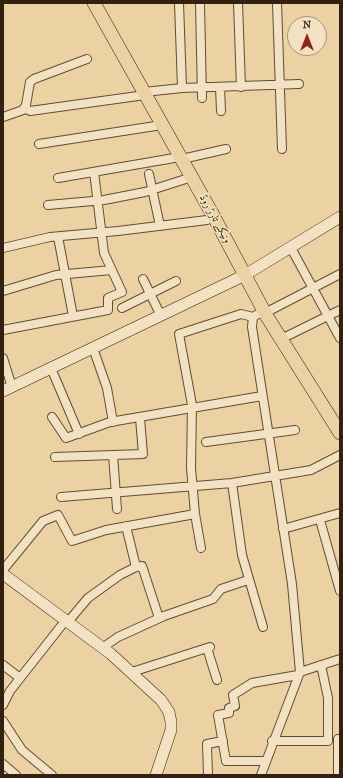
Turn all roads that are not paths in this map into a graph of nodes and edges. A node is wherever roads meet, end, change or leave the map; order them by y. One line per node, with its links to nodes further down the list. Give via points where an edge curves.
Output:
1 (94, 3): 13 (main road, ونیکے تارڑ روڈ)
2 (179, 3): 11 (street)
3 (200, 3): 12 (street)
4 (238, 3): 10 (street)
5 (277, 3): 8 (street)
6 (87, 59): 15 (street, via 30,82)
7 (299, 84): 8 (street)
8 (279, 85): 10 (street); 21 (street)
9 (220, 87): 10 (street); 12 (street); 16 (street)
10 (241, 87)
11 (182, 88): 12 (street); 13 (street)
12 (202, 88): 14 (street)
13 (145, 94): 15 (street, via 30,111); 18 (main road, ونیکے تارڑ روڈ)
14 (202, 98)
15 (24, 108): 17 (street, via 18,113)
16 (221, 111)
17 (3, 117)
18 (162, 125): 19 (street); 22 (main road, ونیکے تارڑ روڈ)
19 (39, 144)
20 (226, 148): 22 (street)
21 (282, 149)
22 (181, 158): 23 (street); 25 (main road, ونیکے تارڑ روڈ)
23 (94, 172): 26 (street); 28 (street)
24 (149, 174): 27 (street)
25 (192, 177): 27 (street); 30 (main road, ونیکے تارڑ روڈ)
26 (58, 178)
27 (153, 190): 28 (street); 32 (street)
28 (97, 201): 29 (street); 33 (street)
29 (48, 205)
30 (214, 217): 32 (street); 40 (main road, ونیکے تارڑ روڈ)
31 (340, 217): 36 (main road)
32 (160, 226): 33 (street)
33 (102, 233): 34 (street); 37 (street, via 104,253)
34 (58, 237): 35 (street); 38 (street)
35 (3, 248)
36 (291, 248): 40 (main road); 43 (street)
37 (112, 270): 38 (street); 49 (street, via 122,292 108,298 108,310)
38 (66, 274): 44 (street); 49 (street)
39 (340, 274): 43 (street)
40 (245, 275): 48 (main road, ونیکے تارڑ روڈ); 50 (main road)
41 (143, 279): 45 (street)
42 (176, 281): 45 (street)
43 (312, 288): 48 (street); 51 (street)
44 (3, 291)
45 (150, 294): 46 (street); 50 (street)
46 (122, 308)
47 (340, 310): 51 (street)
48 (260, 313): 54 (main road, ونیکے تارڑ روڈ); 59 (street, via 252,327); 60 (street, via 241,314 179,334)
49 (73, 316): 52 (street)
50 (161, 316): 55 (main road)
51 (328, 316): 53 (street); 54 (street)
52 (3, 330)
53 (340, 338)
54 (281, 339): 65 (main road, ونیکے تارڑ روڈ)
55 (93, 348): 57 (main road); 63 (street, via 108,388)
56 (3, 358): 58 (street)
57 (51, 368): 58 (main road); 66 (street)
58 (7, 389)
59 (262, 396): 60 (street); 67 (street)
60 (192, 409): 62 (street); 74 (street)
61 (52, 417): 66 (street, via 66,438)
62 (140, 418): 63 (street); 69 (street, via 143,454)
63 (113, 422): 66 (street)
64 (295, 430): 67 (street)
65 (340, 433)
66 (78, 434)
67 (268, 434): 68 (street); 72 (street)
68 (206, 442)
69 (113, 455): 71 (street); 75 (street)
70 (340, 455): 72 (street, via 311,470)
71 (55, 457)
72 (275, 477): 73 (street); 82 (street)
73 (232, 483): 74 (street); 87 (street)
74 (193, 487): 75 (street); 79 (street)
75 (115, 492): 76 (street); 77 (street)
76 (61, 497)
77 (117, 509)
78 (340, 513): 80 (street)
79 (195, 514): 81 (street); 83 (street)
80 (320, 520): 82 (street); 88 (street)
81 (126, 526): 84 (street); 85 (street, via 89,534 72,541 58,515 43,521)
82 (283, 529): 97 (street, via 292,584)
83 (201, 548)
84 (136, 567): 89 (street, via 142,566); 90 (street, via 88,598)
85 (3, 570)
86 (3, 574): 90 (main road)
87 (248, 580): 89 (street, via 221,589 213,599); 91 (street)
88 (340, 591)
89 (159, 618): 92 (street, via 118,637)
90 (66, 622): 92 (main road); 98 (street)
91 (263, 627)
92 (102, 648): 96 (main road)
93 (340, 659): 95 (street)
94 (3, 664): 98 (street)
95 (321, 665): 97 (street); 102 (street, via 328,698)
96 (132, 672): 99 (street, via 208,648); 110 (main road, via 161,700 172,722)
97 (299, 674): 104 (street, via 252,683 233,695 235,706 229,708 229,713 218,715); 105 (street)
98 (20, 678): 100 (street)
99 (217, 680)
100 (3, 705)
101 (3, 721): 109 (street, via 22,750)
102 (328, 739): 103 (street); 105 (street)
103 (339, 739): 113 (street)
104 (223, 741): 106 (street, via 226,761); 111 (street, via 207,744)
105 (272, 741): 106 (street)
106 (265, 761): 112 (street)
107 (3, 764): 108 (street)
108 (16, 775)
109 (52, 775)
110 (156, 775)
111 (208, 775)
112 (261, 775)
113 (338, 775)

